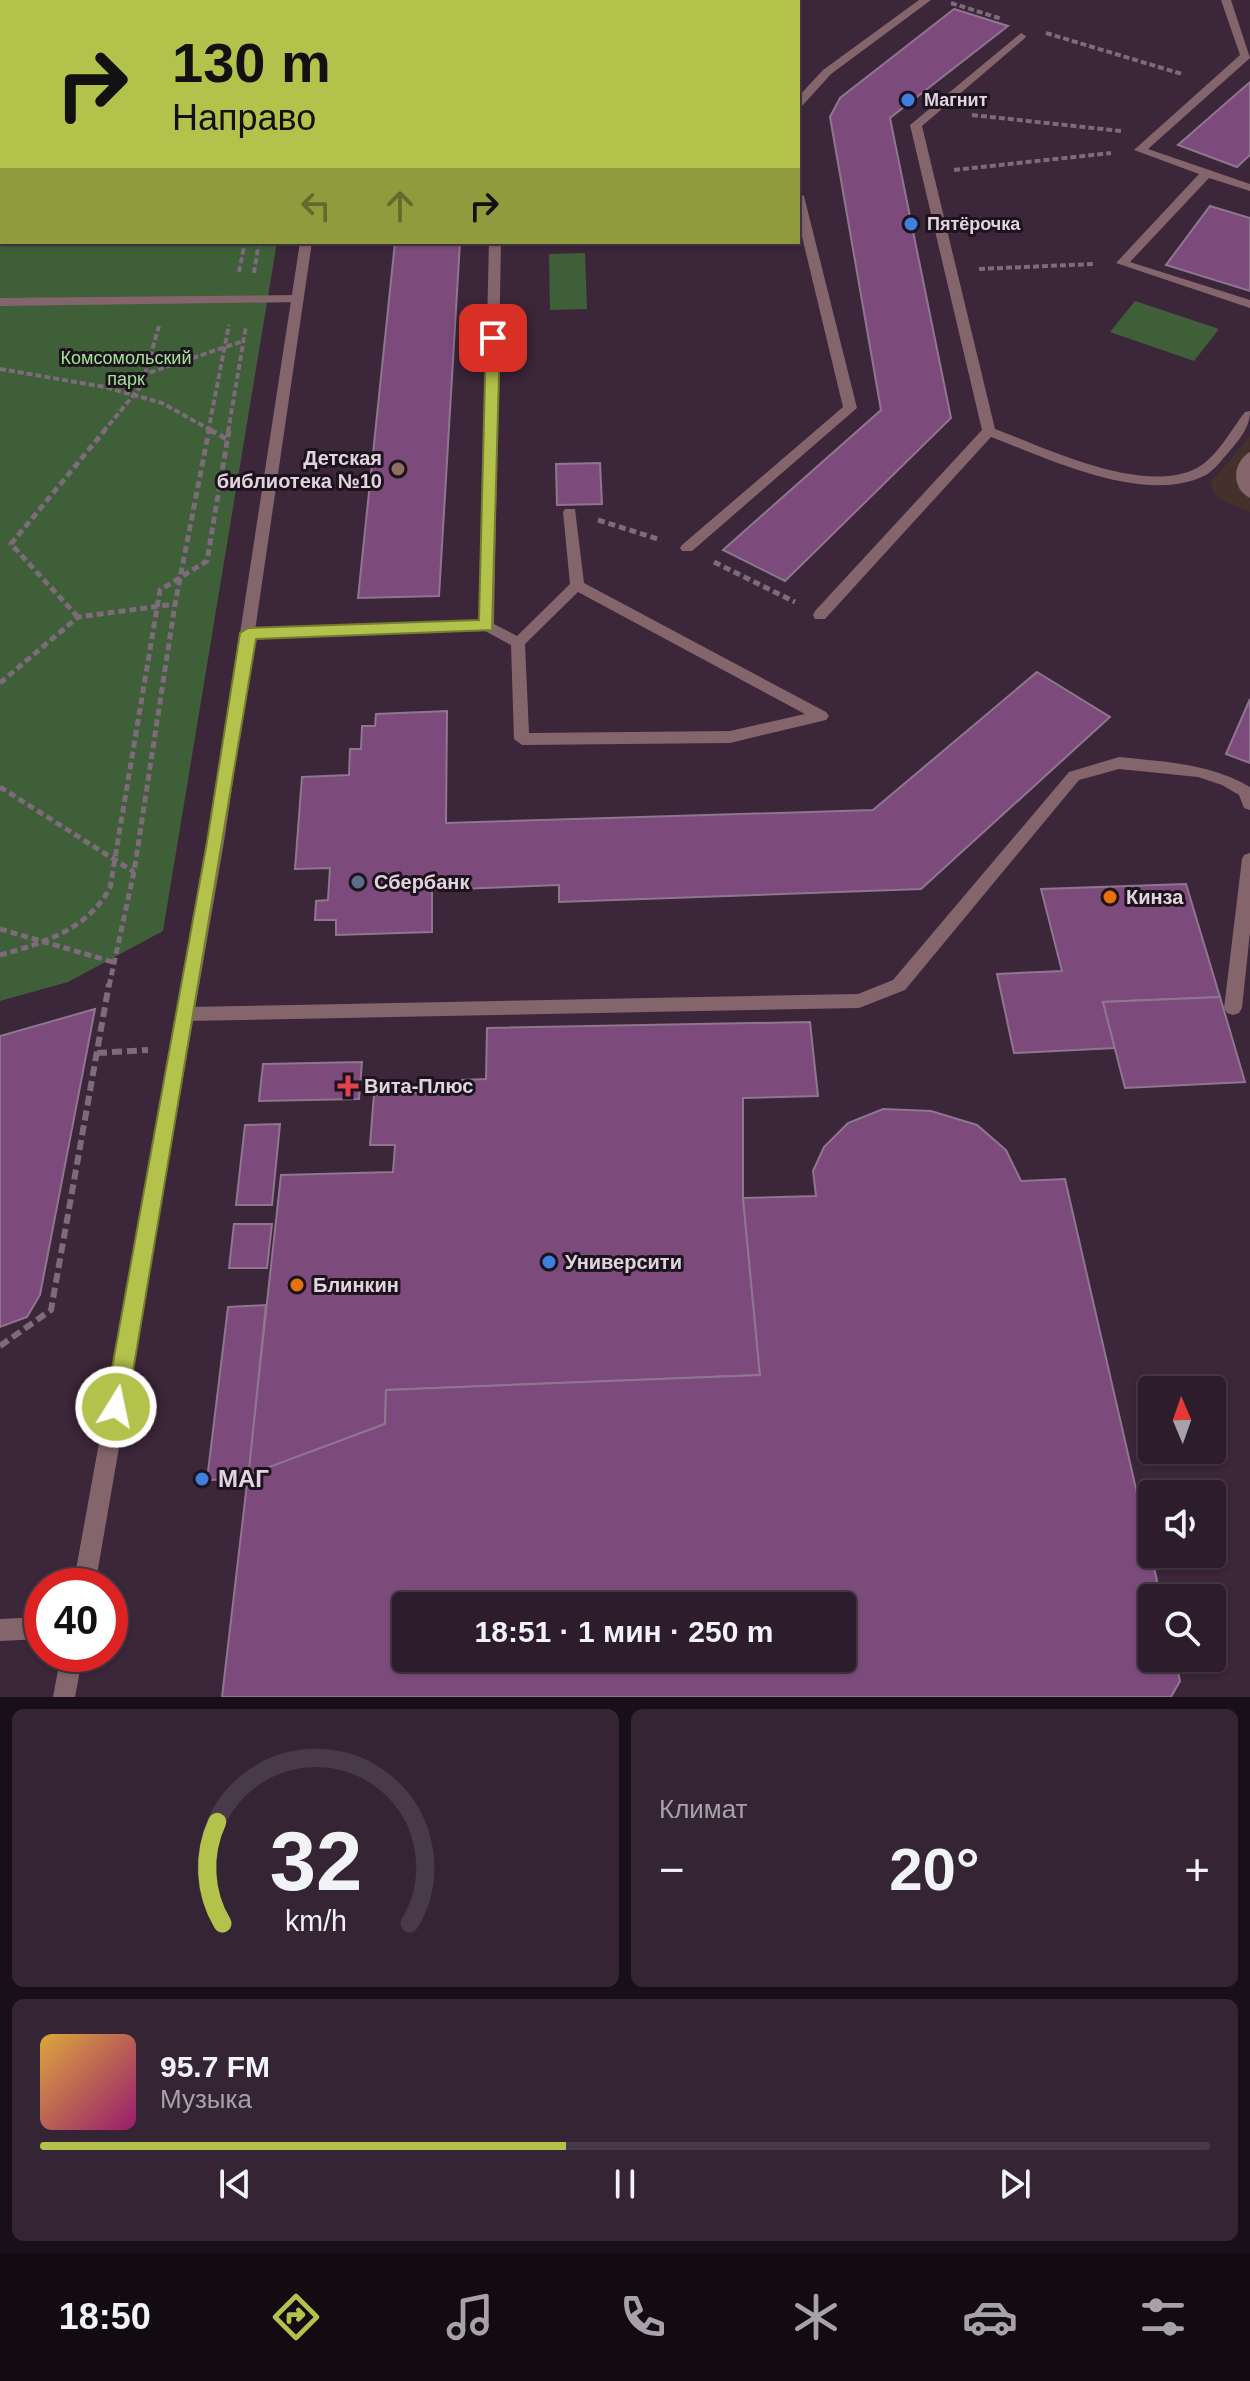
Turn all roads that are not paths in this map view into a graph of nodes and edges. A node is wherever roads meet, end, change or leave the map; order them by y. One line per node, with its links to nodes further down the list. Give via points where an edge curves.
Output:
1 (926, 0): 4 (street, via 827,72)
2 (1226, 0): 5 (street, via 1246,56 1140,150)
3 (1021, 36): 14 (street, via 916,125)
4 (800, 102)
5 (1207, 173): 6 (street); 12 (street, via 1122,263)
6 (1250, 188)
7 (800, 204): 18 (street, via 850,408)
8 (306, 244): 10 (street)
9 (495, 244): 21 (street)
10 (298, 299): 11 (street); 22 (street)
11 (0, 302)
12 (1250, 304)
13 (1250, 415): 14 (street, via 1203,471 1168,483 1126,476)
14 (989, 431): 20 (street)
15 (1250, 456): 16 (street, via 1241,480)
16 (1250, 494)
17 (570, 512): 19 (street)
18 (687, 548)
19 (577, 585): 23 (street); 23 (street, via 821,716 730,737 522,739)
20 (820, 615)
21 (487, 626): 22 (street); 23 (street)
22 (248, 633): 27 (street)
23 (518, 643)
24 (1250, 804): 27 (street, via 1246,792 1199,771 1119,763 1074,776 899,985 859,1001)
25 (1250, 859): 26 (street)
26 (1233, 1008)
27 (185, 1014): 28 (street)
28 (87, 1568)
29 (24, 1629): 30 (street)
30 (0, 1630)
31 (69, 1672): 32 (street)
32 (64, 1697)

